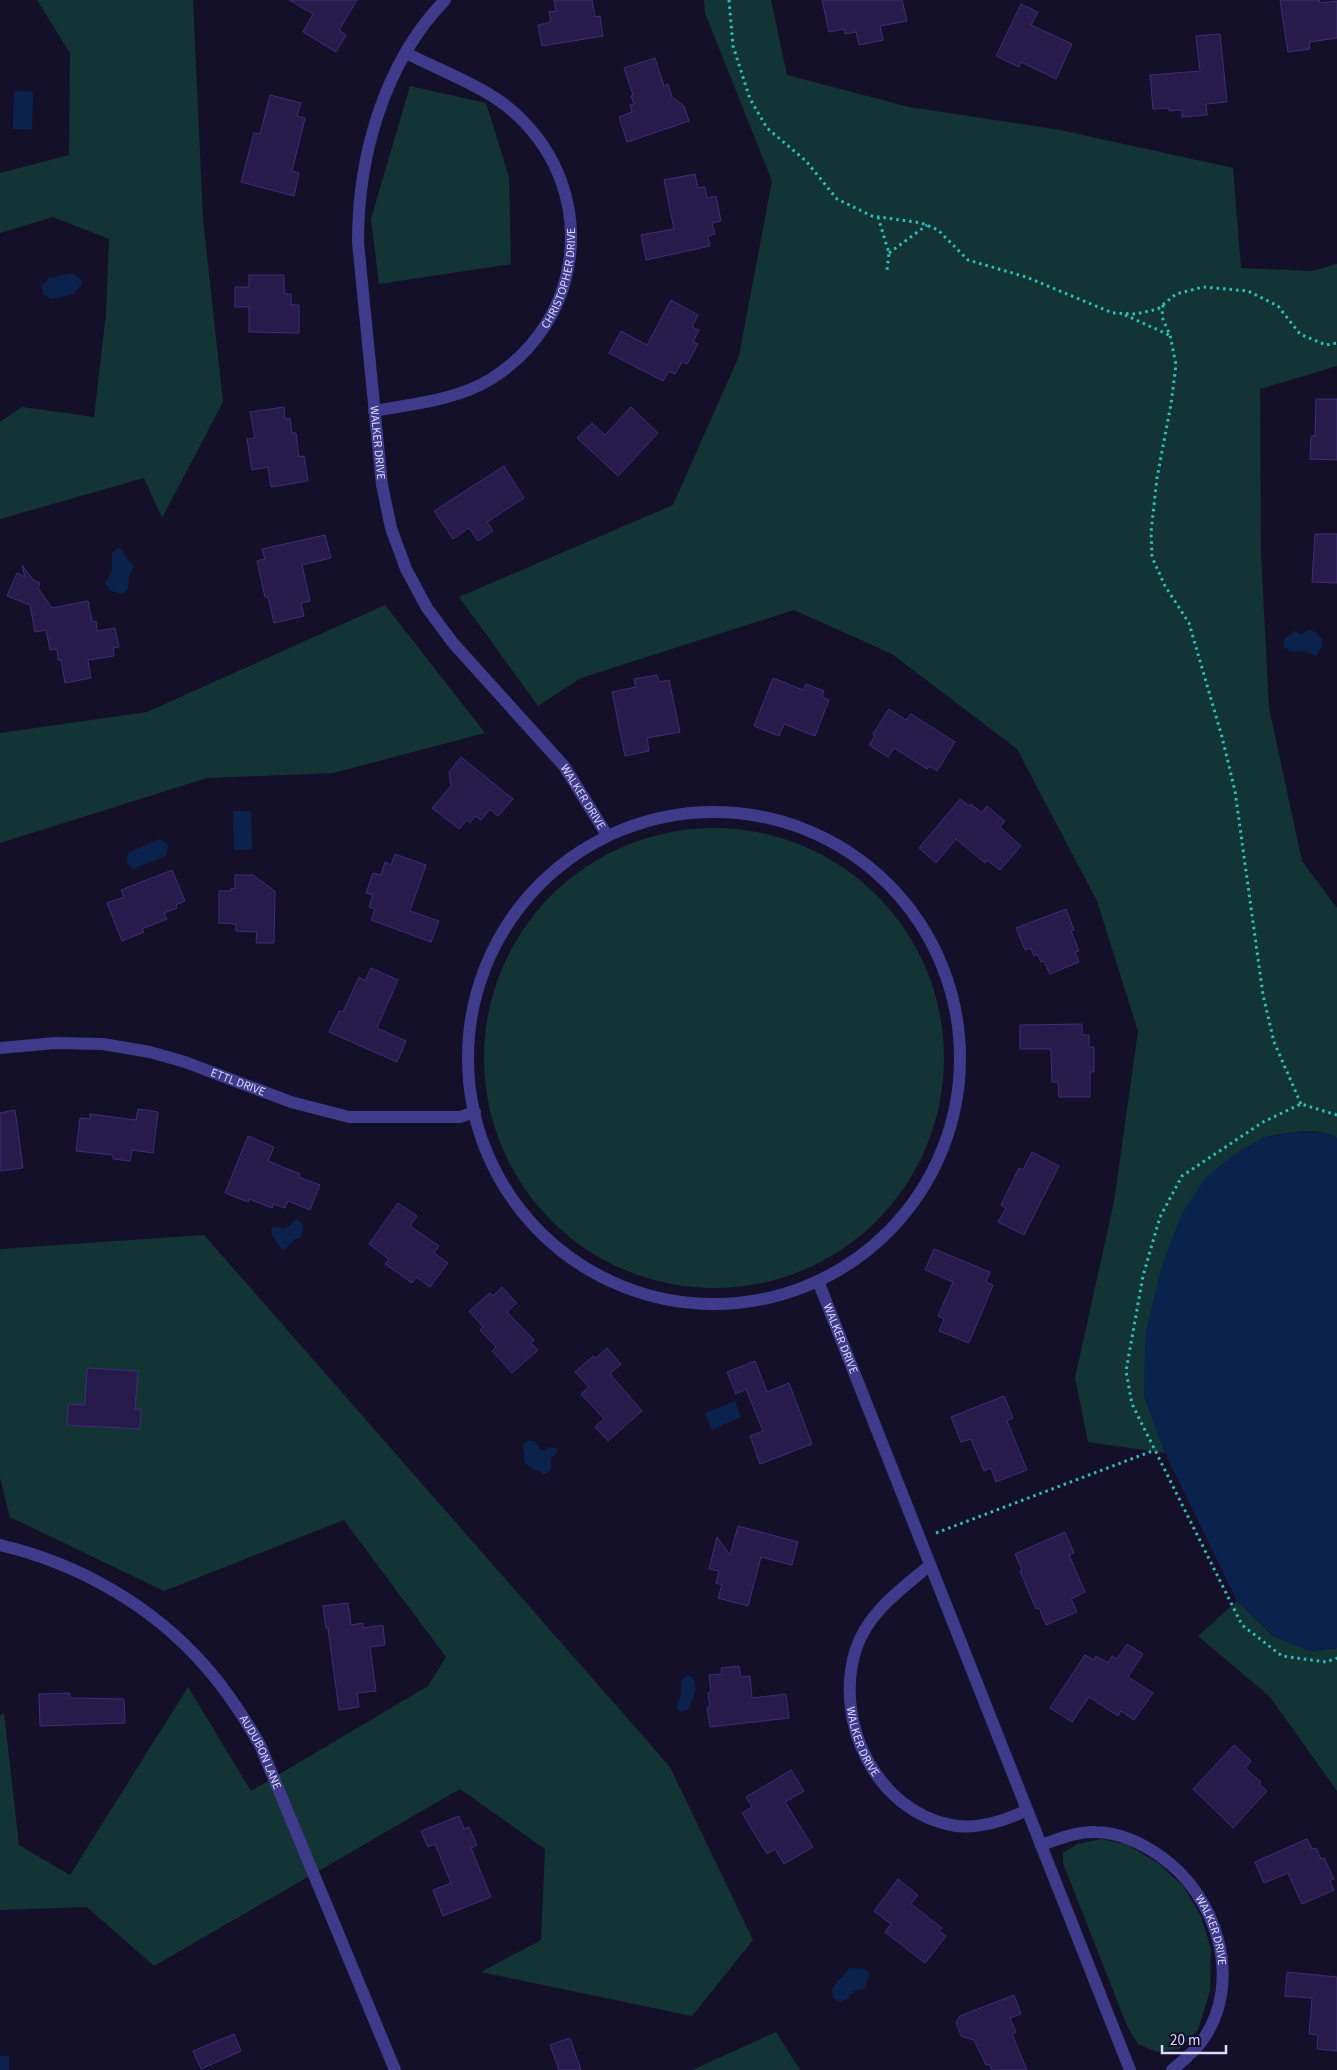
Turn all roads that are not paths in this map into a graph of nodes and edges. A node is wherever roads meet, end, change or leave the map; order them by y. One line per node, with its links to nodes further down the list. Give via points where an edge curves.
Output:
1 (445, 0): 2 (street, WALKER DRIVE)
2 (406, 53): 3 (street, WALKER DRIVE, via 386,92 372,133 362,174 358,217); 3 (street, CHRISTOPHER DRIVE, via 492,96 517,114 537,135 554,162 566,194 572,225 571,257 565,285 553,314 516,361 490,380 461,393)
3 (374, 411): 4 (street, WALKER DRIVE, via 382,485 391,528 406,569 427,608 453,643 564,766)
4 (607, 835): 6 (street, via 565,862 539,884 498,940 484,972 469,1043 470,1078); 7 (street, via 639,822 677,814 716,811 787,823 842,848 877,873 904,901 926,933 941,964 952,997 959,1035 960,1073 954,1112 943,1149 926,1184 880,1240)
5 (0, 1048): 6 (street, ETTL DRIVE, via 55,1043 103,1044 150,1052 291,1102 349,1117 460,1116)
6 (476, 1112): 7 (street, via 490,1157 529,1219 557,1246 611,1281 643,1294 681,1302 716,1304 750,1302 783,1295)
7 (818, 1282): 9 (street, WALKER DRIVE)
8 (0, 1545): 12 (street, AUDUBON LANE, via 23,1550 99,1581 145,1610 206,1666 235,1703 260,1744)
9 (930, 1565): 10 (street, WALKER DRIVE); 10 (street, WALKER DRIVE, via 884,1604 867,1625 856,1649 851,1675 851,1709 857,1737 869,1765 886,1788 907,1807 930,1820 952,1826 976,1826 1011,1818)
10 (1027, 1810): 11 (street, WALKER DRIVE)
11 (1041, 1845): 13 (street, WALKER DRIVE); 14 (street, WALKER DRIVE, via 1080,1832 1124,1838 1147,1847 1172,1864 1191,1883 1207,1908 1218,1936 1221,1993 1215,2016 1203,2039)
12 (395, 2070)
13 (1130, 2070)
14 (1172, 2070)

